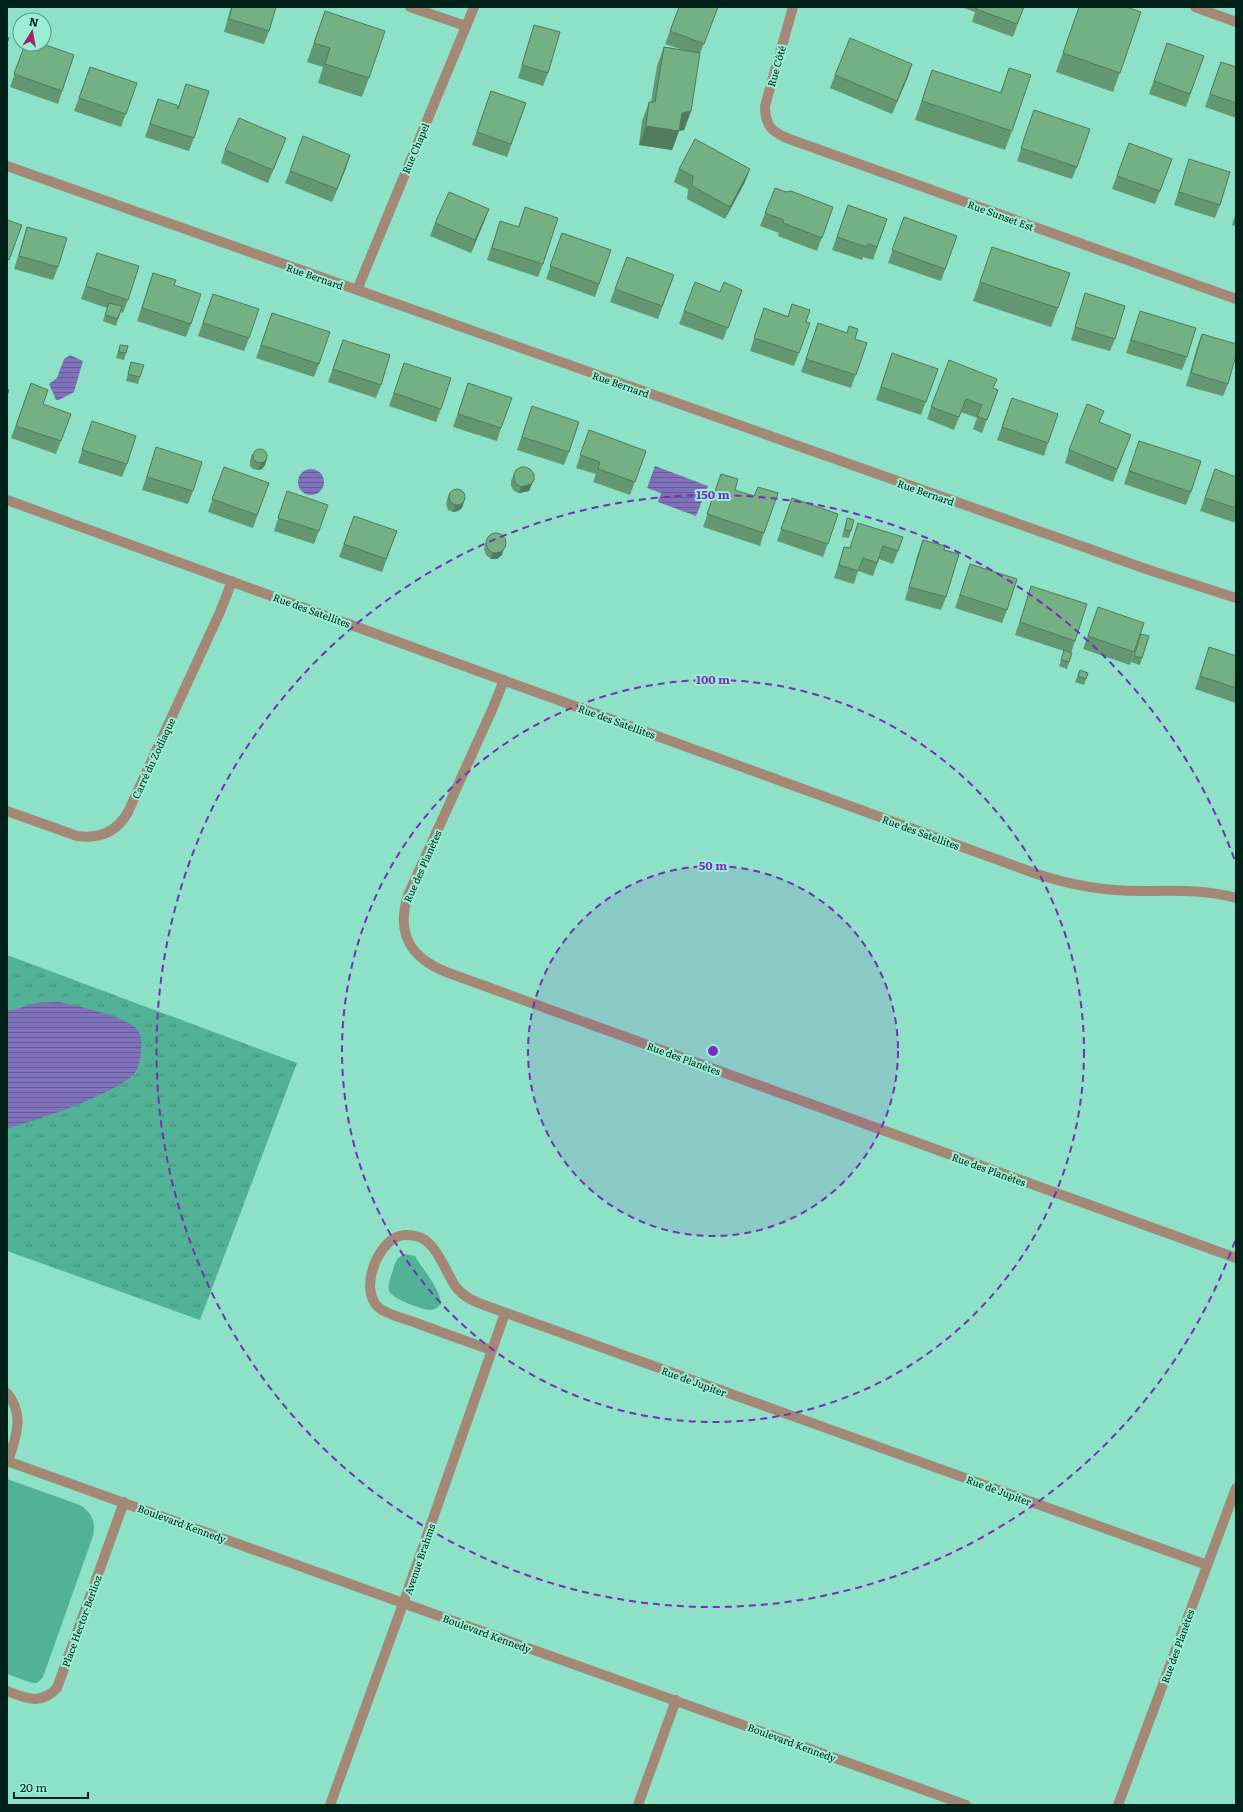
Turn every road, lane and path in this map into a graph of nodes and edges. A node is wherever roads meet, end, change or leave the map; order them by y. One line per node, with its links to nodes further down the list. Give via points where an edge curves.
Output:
1 (410, 7): 6 (street)
2 (474, 7): 6 (street, Rue Chapel)
3 (793, 7): 7 (street, Rue Côté, via 765,106 765,118)
4 (1195, 7): 5 (street)
5 (1236, 22)
6 (466, 26): 9 (street, Rue Chapel)
7 (769, 126): 10 (street, Rue Sunset Est, via 774,132 792,140)
8 (7, 166): 9 (street, Rue Bernard)
9 (357, 290): 13 (street, Rue Bernard, via 1150,570)
10 (1236, 299)
11 (7, 500): 12 (street, Rue des Satellites)
12 (232, 581): 14 (street, Rue des Satellites); 15 (street, Carré du Zodiaque, via 128,812 117,827 101,835 77,836)
13 (1236, 598)
14 (504, 680): 16 (street, Rue des Satellites, via 1052,879 1114,889 1191,890); 17 (street, Rue des Planètes, via 404,907 404,930 407,941 422,960 446,972)
15 (7, 812)
16 (1236, 898)
17 (1236, 1258)
18 (505, 1313): 19 (street, Avenue Brahms); 19 (street, Rue de Jupiter, via 462,1293 434,1250 426,1240 418,1237 396,1237 381,1252 375,1265 370,1289 378,1306 396,1316); 24 (street, Rue de Jupiter)
19 (491, 1350): 25 (street, Avenue Brahms)
20 (7, 1393): 21 (street, via 13,1400 18,1423 18,1432)
21 (8, 1461): 23 (street, Boulevard Kennedy)
22 (1236, 1488): 24 (street, Rue des Planètes)
23 (124, 1502): 25 (street, Boulevard Kennedy); 26 (street, Place Hector-Berlioz, via 58,1688 50,1695 35,1700)
24 (1207, 1565): 31 (street, Rue des Planètes)
25 (403, 1604): 27 (street, Boulevard Kennedy); 28 (street, Avenue Brahms)
26 (7, 1692)
27 (676, 1700): 29 (street); 30 (street, Boulevard Kennedy)
28 (330, 1805)
29 (638, 1805)
30 (966, 1805)
31 (1118, 1805)

